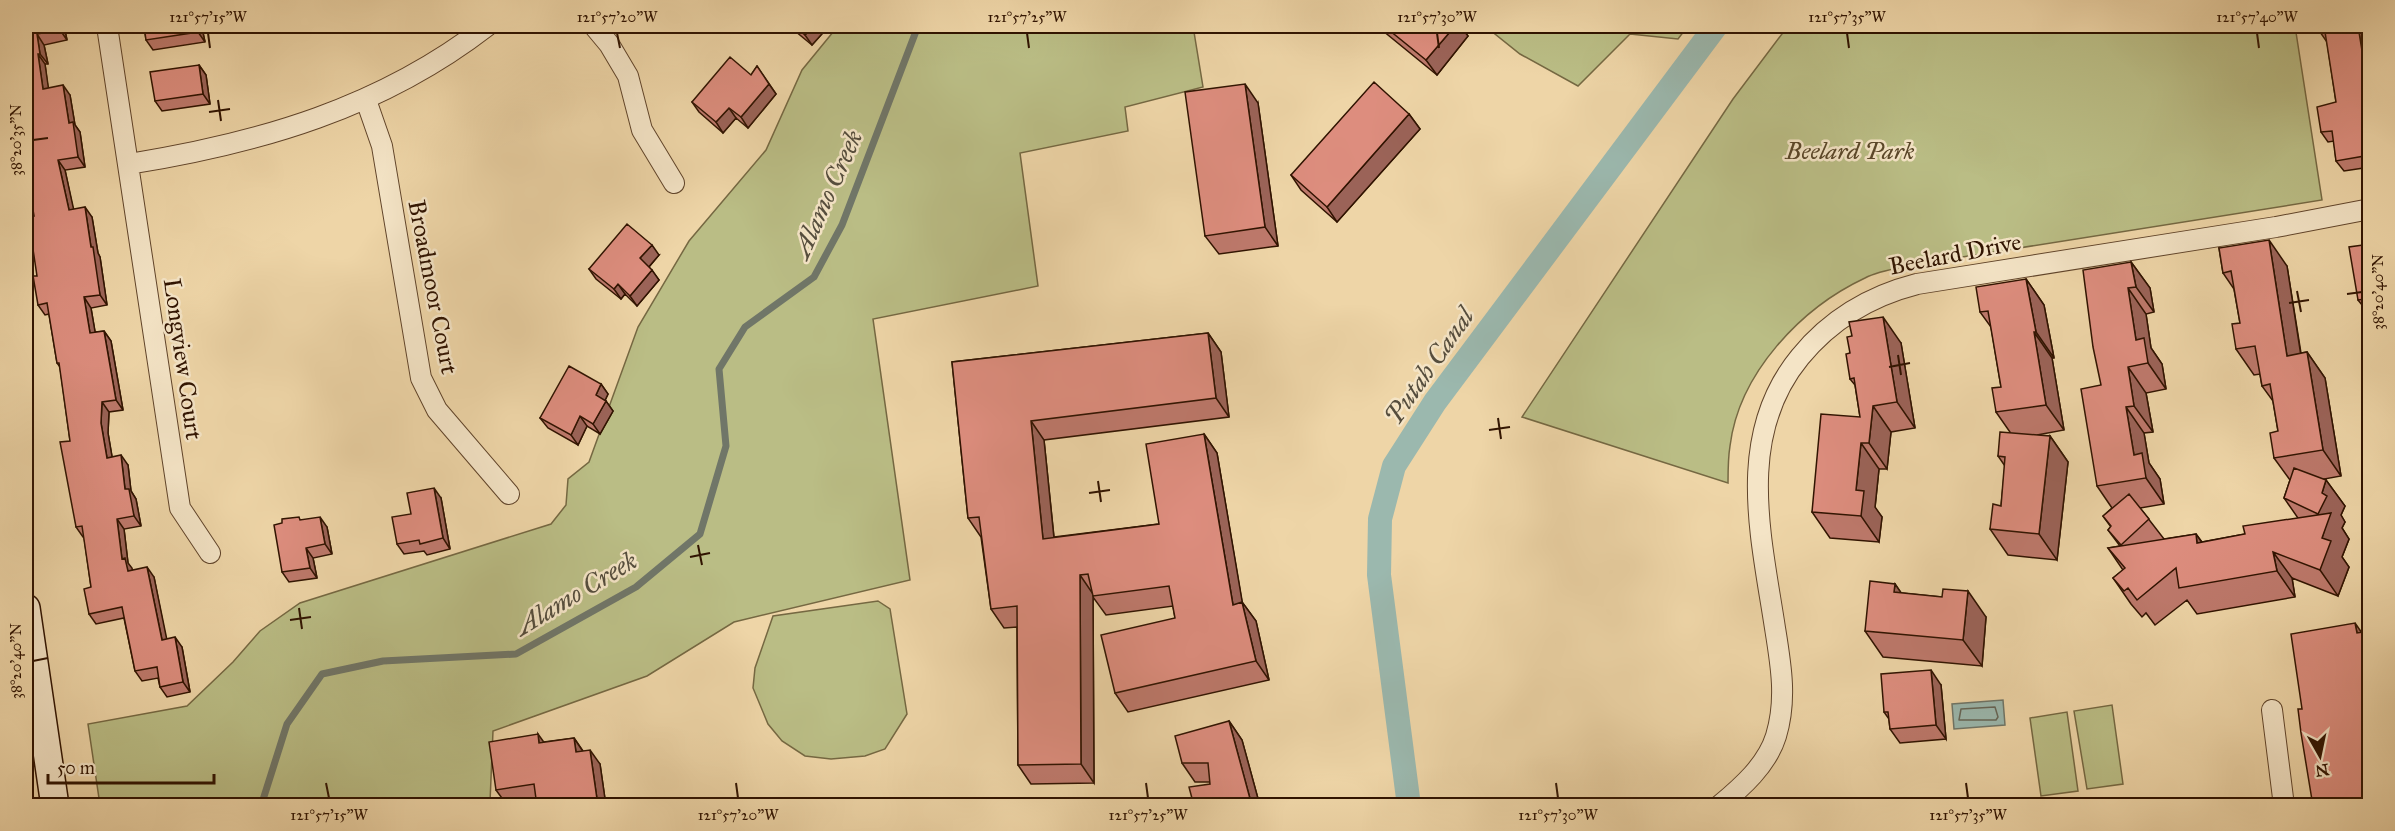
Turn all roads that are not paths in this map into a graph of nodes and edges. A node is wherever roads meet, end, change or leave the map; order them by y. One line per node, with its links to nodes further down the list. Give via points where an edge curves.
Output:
1 (106, 26): 5 (street, Longview Court)
2 (487, 26): 4 (street)
3 (594, 26): 6 (street, via 628,76 642,130)
4 (366, 100): 5 (street, via 277,132 197,154); 8 (street, Broadmoor Court, via 382,146 421,378 437,410)
5 (129, 164): 9 (street, Longview Court, via 180,508)
6 (675, 183)
7 (2370, 209): 13 (street, Beelard Drive, via 1917,284 1871,299 1823,332 1794,364 1775,397 1757,457 1757,502 1782,674 1780,718 1768,756)
8 (509, 494)
9 (210, 553)
10 (26, 608): 12 (main road)
11 (2272, 710): 14 (street)
12 (55, 806)
13 (1719, 806)
14 (2284, 806)

